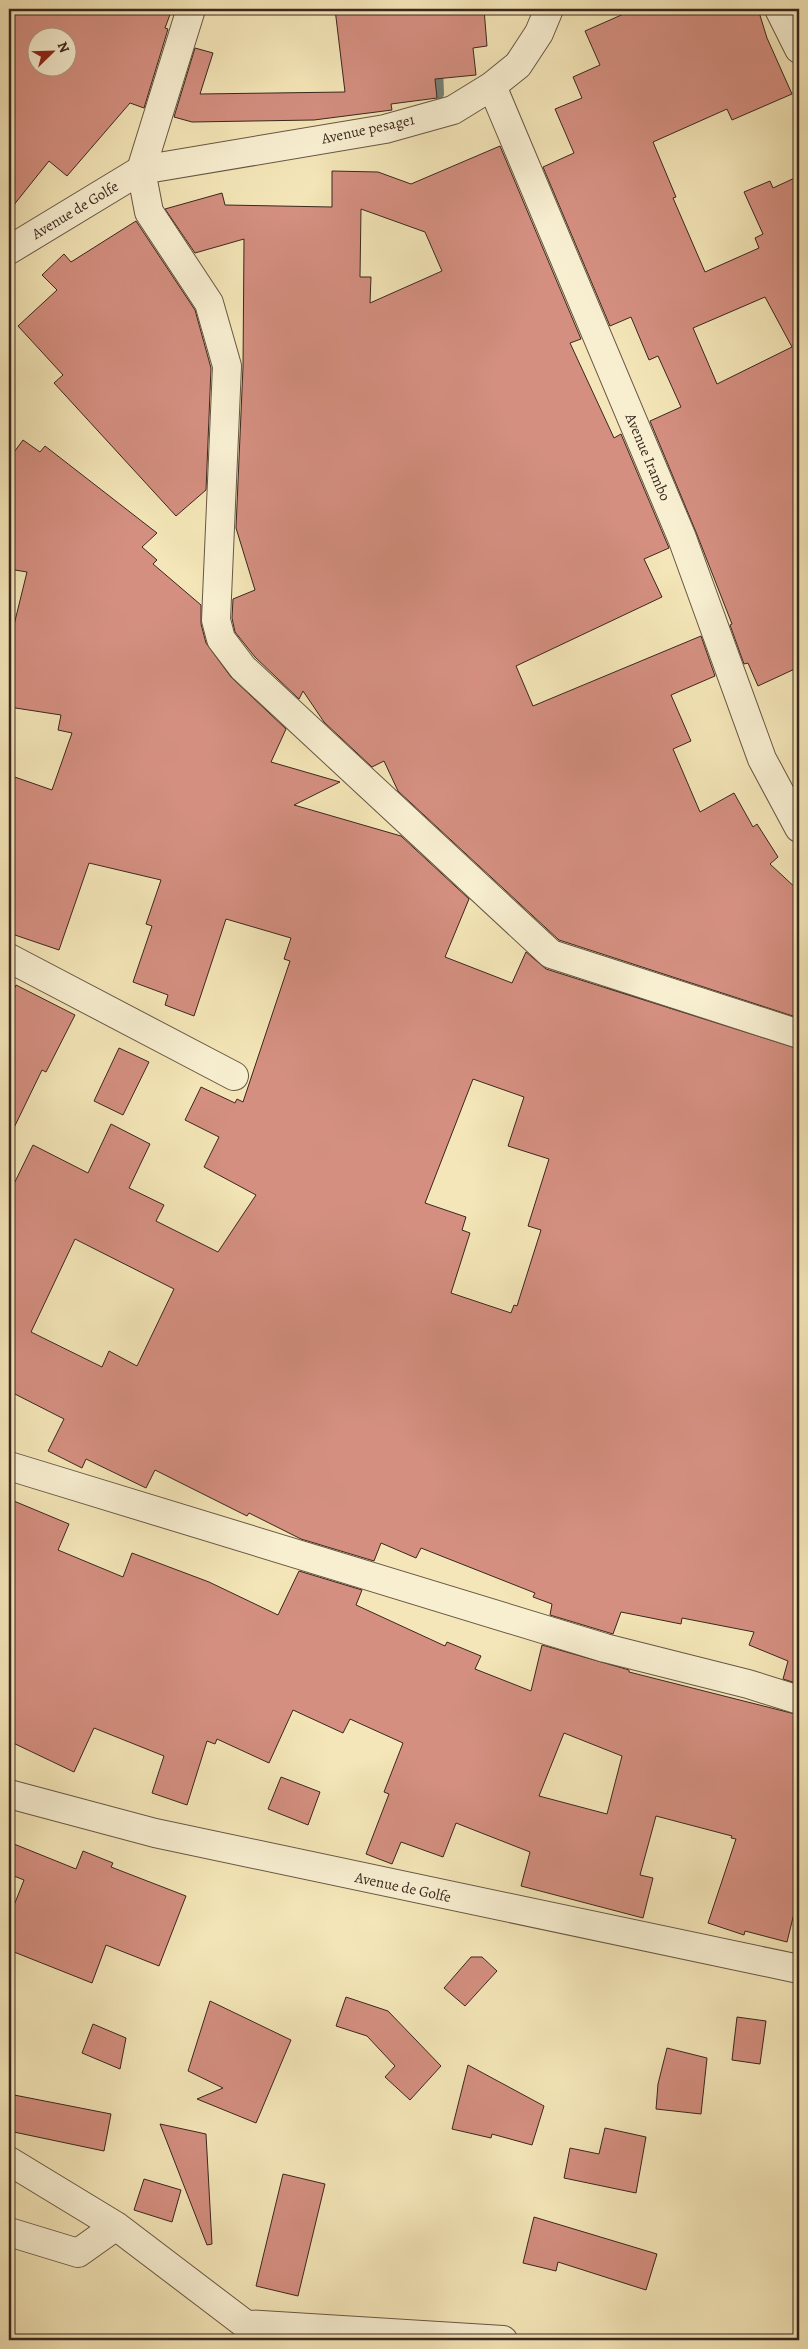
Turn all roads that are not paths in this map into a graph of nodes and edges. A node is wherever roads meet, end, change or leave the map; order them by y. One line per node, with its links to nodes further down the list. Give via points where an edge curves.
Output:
1 (191, 9): 6 (street)
2 (549, 9): 5 (street, Avenue pesage1, via 539,33 518,65)
3 (779, 9): 4 (street)
4 (799, 49)
5 (492, 86): 6 (street, Avenue pesage1, via 453,110 385,129); 8 (street, Avenue Irambo, via 682,538 762,759)
6 (141, 170): 7 (street, Avenue de Golfe); 10 (street, via 149,212 209,303 227,366 216,620 221,639 243,668 551,954)
7 (9, 250)
8 (799, 828)
9 (9, 958): 11 (street)
10 (799, 1034)
11 (234, 1076)
12 (9, 1466): 13 (street, via 586,1643)
13 (799, 1700)
14 (9, 1794): 15 (street, Avenue de Golfe, via 155,1833)
15 (799, 1970)
16 (9, 2162): 17 (street)
17 (116, 2226): 18 (street, via 78,2253); 19 (street, via 245,2324)
18 (9, 2232)
19 (503, 2340)

